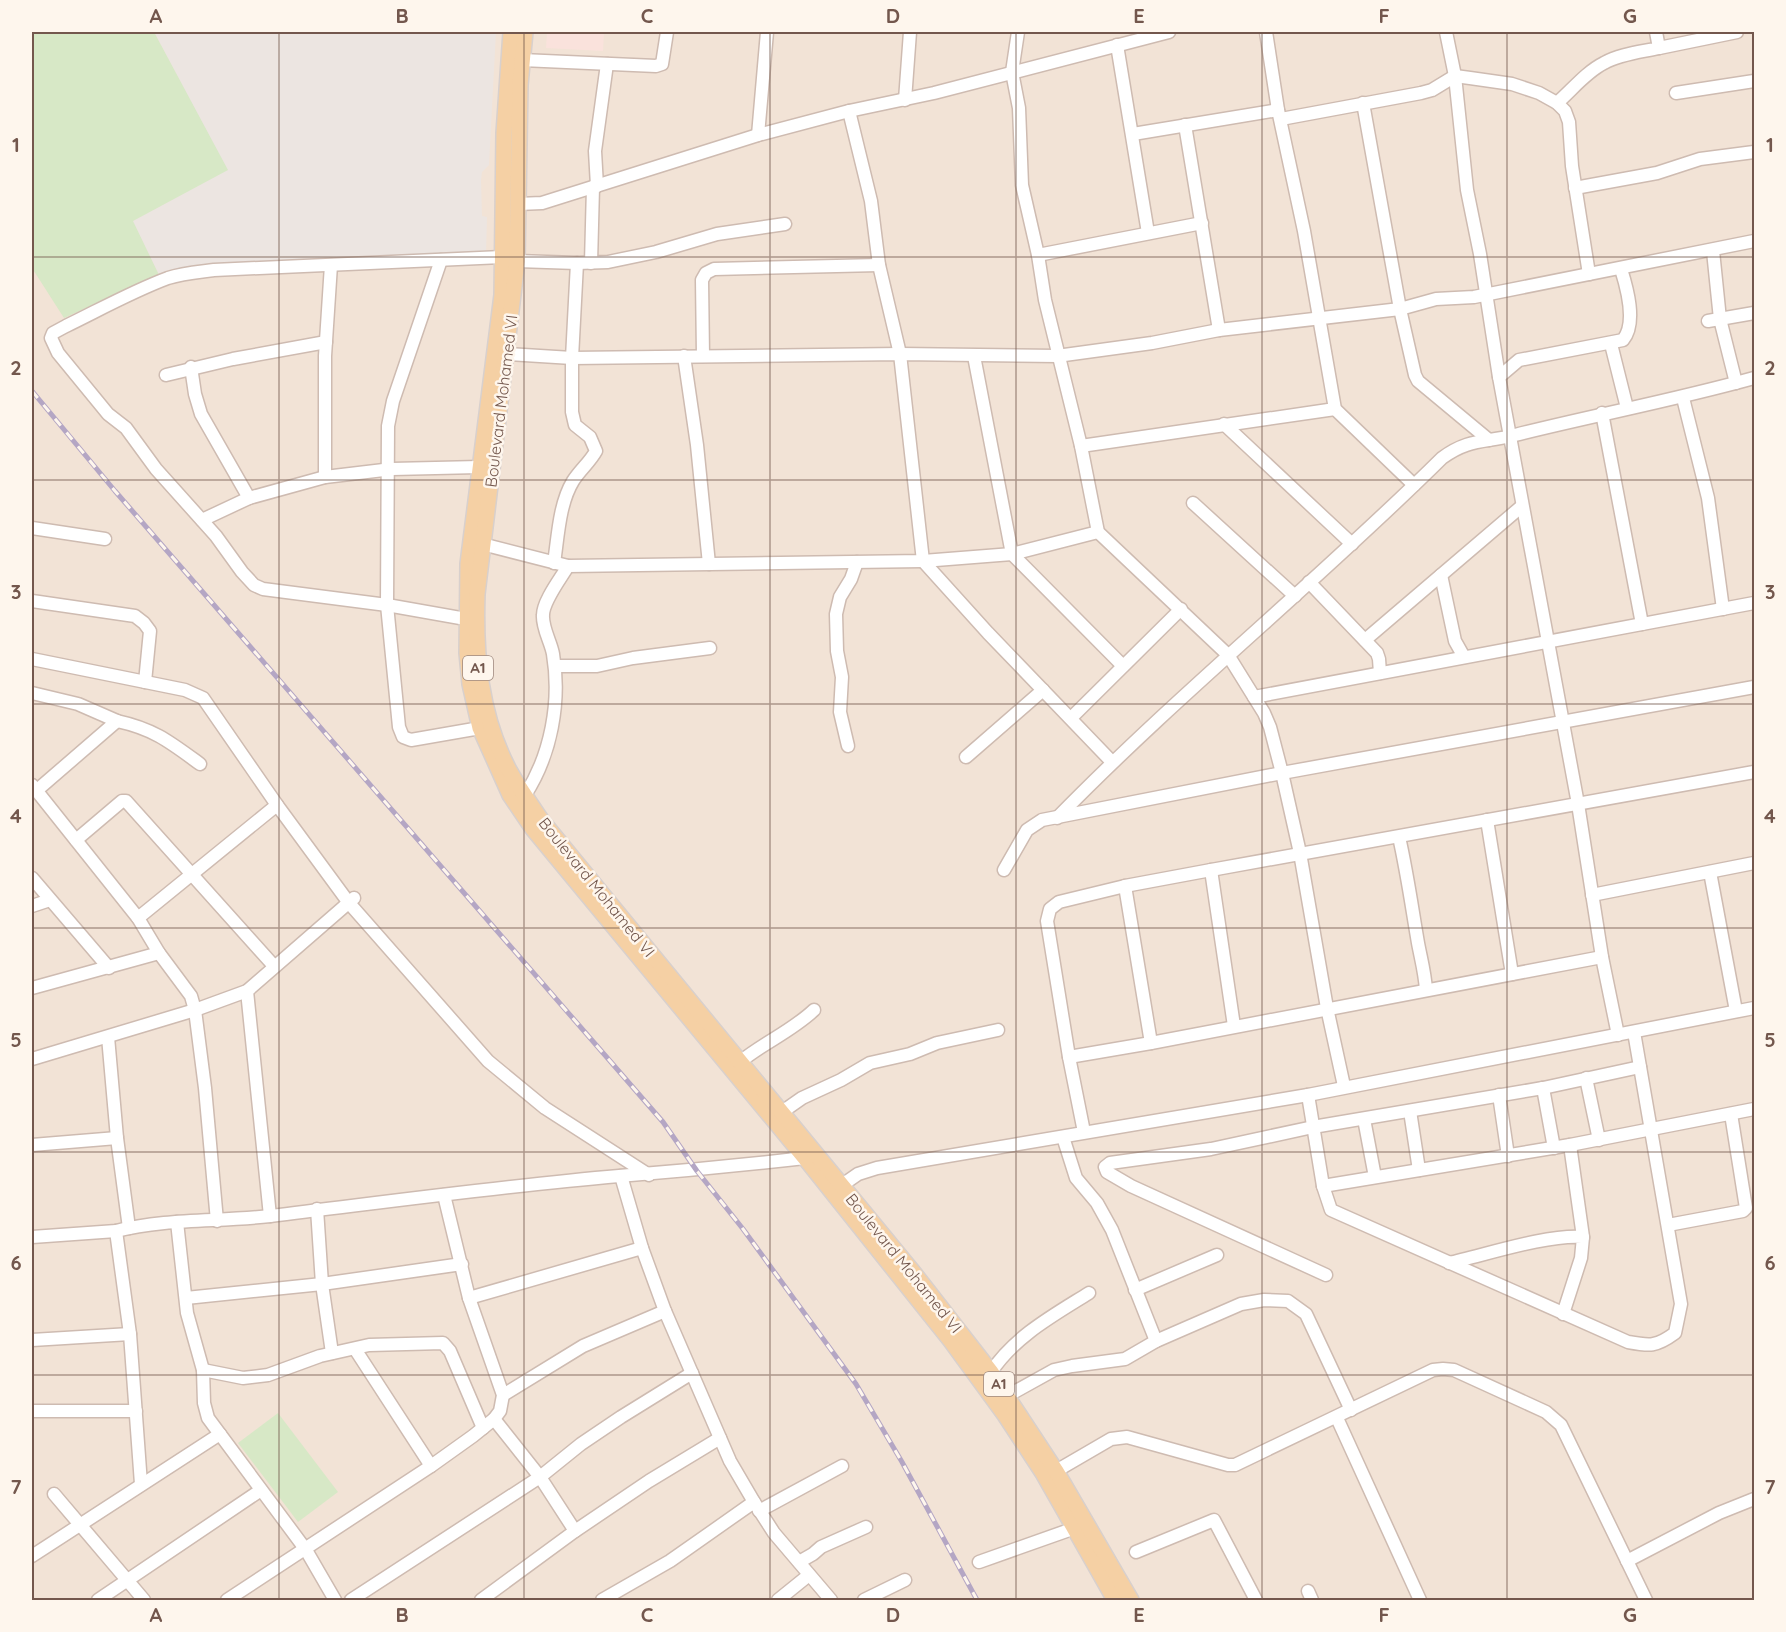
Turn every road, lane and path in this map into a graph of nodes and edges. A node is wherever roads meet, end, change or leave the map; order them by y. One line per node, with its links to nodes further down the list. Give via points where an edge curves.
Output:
1 (511, 32): 31 (main road, Boulevard Mohamed VI / A1, via 504,133)
2 (525, 32): 14 (main road, Boulevard Mohamed VI / A1)
3 (667, 32): 15 (street, via 662,64)
4 (767, 32): 27 (street)
5 (910, 32): 20 (street)
6 (1018, 32): 16 (street)
7 (1169, 32): 12 (street)
8 (1266, 32): 24 (street)
9 (1446, 32): 17 (street)
10 (1656, 32): 13 (street)
11 (1737, 32): 13 (street)
12 (1117, 45): 16 (street); 26 (street)
13 (1659, 48): 22 (street, via 1605,62)
14 (522, 60): 15 (street); 31 (main road, Boulevard Mohamed VI / A1)
15 (607, 64): 29 (street, via 595,151)
16 (1012, 72): 20 (street); 37 (street, via 1019,108 1022,185)
17 (1455, 76): 21 (street, via 1432,90); 22 (street, via 1512,84); 46 (street, via 1467,190)
18 (1755, 81): 19 (street)
19 (1677, 93)
20 (905, 99): 23 (street)
21 (1363, 103): 24 (street); 47 (street)
22 (1557, 103): 30 (street, via 1569,122)
23 (849, 111): 27 (street); 43 (street, via 871,201)
24 (1280, 115): 25 (street); 49 (street)
25 (1185, 125): 26 (street); 32 (street)
26 (1133, 134): 34 (street)
27 (758, 135): 29 (street)
28 (1755, 152): 30 (street, via 1700,159 1657,173)
29 (595, 187): 31 (street, via 542,203); 41 (street)
30 (1575, 188): 45 (street)
31 (511, 204): 38 (main road, Boulevard Mohamed VI / A1)
32 (1202, 223): 34 (street); 51 (street)
33 (785, 224): 41 (street, via 717,234 635,257)
34 (1148, 233): 37 (street)
35 (1755, 241): 36 (street)
36 (1713, 251): 44 (street); 50 (street)
37 (1038, 255): 59 (street)
38 (510, 259): 39 (street); 40 (street); 54 (main road, Boulevard Mohamed VI / A1); 74 (main road, Boulevard Mohamed VI / A1)
39 (441, 260): 42 (street); 75 (street, via 393,401 388,426)
40 (577, 263): 41 (street); 60 (street)
41 (591, 263)
42 (331, 265): 52 (street); 81 (street, via 214,270 170,278 52,333 58,352)
43 (879, 265): 55 (street); 57 (street, via 714,269 705,273)
44 (1621, 269): 45 (street); 53 (street, via 1626,284 1628,334)
45 (1589, 274): 46 (street)
46 (1487, 294): 47 (street, via 1436,298); 63 (street)
47 (1400, 309): 49 (street); 72 (street, via 1418,381)
48 (1755, 313): 50 (street)
49 (1319, 318): 51 (street); 68 (street)
50 (1714, 320): 65 (street)
51 (1219, 330): 59 (street)
52 (326, 342): 61 (street); 76 (street)
53 (1611, 344): 63 (street, via 1519,360); 67 (street)
54 (507, 354): 60 (street); 85 (main road, Boulevard Mohamed VI / A1)
55 (900, 354): 57 (street); 58 (street); 88 (street)
56 (684, 356): 57 (street); 60 (street); 91 (street)
57 (703, 356)
58 (974, 356): 59 (street); 87 (street)
59 (1058, 356): 73 (street)
60 (572, 358): 90 (street, via 575,425 590,437 596,451 569,490)
61 (191, 368): 62 (street); 78 (street, via 201,414)
62 (166, 375)
63 (1499, 377): 71 (street)
64 (1755, 378): 65 (street)
65 (1736, 383): 66 (street)
66 (1683, 398): 67 (street); 100 (street, via 1708,498)
67 (1627, 408): 69 (street)
68 (1335, 409): 70 (street); 77 (street)
69 (1602, 413): 71 (street); 102 (street)
70 (1224, 424): 73 (street); 86 (street)
71 (1511, 436): 72 (street); 80 (street)
72 (1489, 440): 77 (street, via 1454,448)
73 (1081, 446): 83 (street)
74 (479, 467): 75 (street); 101 (main road, Boulevard Mohamed VI / A1)
75 (388, 469): 76 (street); 98 (street)
76 (325, 477): 78 (street)
77 (1414, 485): 86 (street)
78 (249, 498): 81 (street)
79 (1193, 503): 95 (street)
80 (1522, 506): 93 (street); 104 (street)
81 (202, 520): 98 (street, via 242,572 263,589)
82 (32, 528): 84 (street)
83 (1098, 532): 87 (street); 99 (street)
84 (105, 540)
85 (482, 544): 90 (street); 128 (main road, Boulevard Mohamed VI / A1, via 476,622 480,683 493,732)
86 (1352, 544): 94 (street)
87 (1012, 554): 88 (street); 110 (street)
88 (923, 561): 89 (street); 114 (street)
89 (857, 562): 91 (street); 121 (street, via 836,614 842,677 840,712)
90 (554, 563): 92 (street)
91 (709, 564): 92 (street)
92 (568, 566): 109 (street, via 543,614)
93 (1441, 575): 103 (street); 107 (street, via 1455,641)
94 (1309, 582): 95 (street); 103 (street)
95 (1295, 596): 106 (street)
96 (32, 601): 112 (street, via 135,616 150,631)
97 (1755, 603): 100 (street)
98 (387, 605): 101 (street); 120 (street, via 403,737 411,740)
99 (1181, 609): 106 (street); 110 (street)
100 (1723, 609): 102 (street)
101 (466, 619): 120 (main road, Boulevard Mohamed VI / A1, via 470,684)
102 (1642, 624): 104 (street)
103 (1365, 640): 111 (street, via 1377,652)
104 (1548, 642): 107 (street); 119 (street)
105 (711, 648): 109 (street, via 597,666)
106 (1228, 655): 116 (street); 123 (street)
107 (1464, 657): 111 (street)
108 (32, 659): 112 (street)
109 (555, 666): 128 (street, via 553,724 537,775)
110 (1123, 666): 117 (street)
111 (1380, 673): 116 (street)
112 (145, 682): 130 (street, via 203,698)
113 (1755, 687): 119 (street)
114 (1043, 690): 117 (street); 122 (street)
115 (32, 693): 118 (street, via 78,704)
116 (1254, 697): 126 (street, via 1270,727)
117 (1071, 718): 123 (street)
118 (117, 720): 124 (street, via 167,739); 127 (street)
119 (1561, 721): 126 (street); 129 (street)
120 (480, 728): 191 (main road, Boulevard Mohamed VI / A1, via 510,795 533,829)
121 (848, 746)
122 (966, 757)
123 (1112, 762): 131 (street)
124 (200, 764)
125 (1755, 772): 129 (street)
126 (1282, 773): 131 (street); 135 (street)
127 (34, 788): 134 (street)
128 (525, 795): 169 (main road, Boulevard Mohamed VI / A1, via 542,821)
129 (1578, 804): 132 (street); 143 (street)
130 (277, 805): 140 (street); 145 (street)
131 (1057, 818): 137 (street, via 1042,820 1027,830)
132 (1487, 820): 133 (street); 152 (street)
133 (1399, 837): 135 (street); 154 (street)
134 (76, 840): 140 (street, via 126,801); 147 (street)
135 (1300, 853): 138 (street); 156 (street)
136 (1755, 863): 139 (street)
137 (1004, 870)
138 (1211, 870): 142 (street); 161 (street)
139 (1710, 873): 143 (street); 160 (street)
140 (190, 874): 147 (street); 150 (street)
141 (32, 878): 144 (street)
142 (1125, 886): 166 (street); 167 (street, via 1059,902 1050,909 1047,921)
143 (1592, 895): 149 (street)
144 (50, 900): 146 (street); 151 (street)
145 (352, 900): 150 (street); 193 (street, via 488,1061 545,1108)
146 (32, 906)
147 (138, 918): 148 (street)
148 (159, 953): 151 (street); 158 (street, via 191,996)
149 (1602, 957): 152 (street); 164 (street)
150 (274, 966): 155 (street)
151 (110, 968): 153 (street)
152 (1512, 974): 154 (street)
153 (32, 988)
154 (1426, 990): 156 (street)
155 (247, 991): 158 (street); 200 (street)
156 (1327, 1008): 161 (street); 172 (street)
157 (1755, 1008): 160 (street)
158 (195, 1010): 165 (street); 201 (street)
159 (814, 1010): 169 (street)
160 (1736, 1011): 163 (street)
161 (1234, 1026): 166 (street)
162 (998, 1030): 178 (street, via 870,1063)
163 (1634, 1032): 164 (street); 170 (street)
164 (1618, 1035): 172 (street)
165 (108, 1037): 168 (street); 184 (street)
166 (1151, 1043): 167 (street)
167 (1069, 1057): 183 (street)
168 (32, 1059)
169 (740, 1062): 178 (main road, Boulevard Mohamed VI / A1)
170 (1640, 1067): 171 (street); 182 (street)
171 (1586, 1078): 173 (street); 186 (street)
172 (1344, 1086): 174 (street)
173 (1543, 1088): 175 (street); 189 (street)
174 (1308, 1095): 181 (street); 183 (street)
175 (1499, 1095): 177 (street); 190 (street)
176 (1755, 1109): 179 (street)
177 (1410, 1111): 180 (street); 192 (street)
178 (782, 1112): 191 (main road, Boulevard Mohamed VI / A1)
179 (1731, 1114): 182 (street); 203 (street, via 1746,1208)
180 (1364, 1119): 181 (street); 195 (street)
181 (1313, 1127): 196 (street); 212 (street, via 1105,1167 1131,1186)
182 (1650, 1130): 186 (street); 203 (street)
183 (1084, 1132): 185 (street)
184 (117, 1137): 187 (street); 204 (street)
185 (1063, 1137): 197 (street, via 877,1168 858,1174); 214 (street, via 1076,1178 1097,1203 1112,1230)
186 (1599, 1140): 188 (street)
187 (32, 1145)
188 (1570, 1145): 189 (street); 207 (street)
189 (1554, 1148): 190 (street)
190 (1508, 1155): 192 (street)
191 (810, 1156): 193 (street); 197 (main road, Boulevard Mohamed VI / A1)
192 (1419, 1170): 195 (street)
193 (649, 1175): 194 (street)
194 (621, 1176): 198 (street); 208 (street)
195 (1375, 1177): 196 (street)
196 (1323, 1186): 210 (street, via 1331,1210)
197 (837, 1189): 226 (main road, Boulevard Mohamed VI / A1, via 920,1280); 249 (main road, Boulevard Mohamed VI / A1, via 987,1390)
198 (444, 1195): 199 (street); 211 (street)
199 (316, 1209): 200 (street); 213 (street)
200 (270, 1216): 201 (street)
201 (217, 1221): 202 (street)
202 (177, 1222): 204 (street); 216 (street)
203 (1668, 1225): 219 (street, via 1681,1304 1675,1333 1661,1344 1648,1346 1628,1342)
204 (129, 1228): 205 (street)
205 (116, 1231): 206 (street); 220 (street)
206 (32, 1237)
207 (1583, 1237): 210 (street, via 1540,1242); 219 (street, via 1581,1258)
208 (642, 1248): 217 (street); 218 (street)
209 (1217, 1255): 214 (street)
210 (1449, 1263): 219 (street)
211 (462, 1264): 213 (street); 217 (street)
212 (1326, 1275)
213 (322, 1284): 216 (street); 224 (street)
214 (1135, 1290): 222 (street)
215 (1089, 1293): 226 (street, via 1011,1347)
216 (186, 1298): 225 (street)
217 (470, 1298): 228 (street)
218 (665, 1311): 227 (street); 228 (street, via 583,1346)
219 (1563, 1314)
220 (130, 1334): 221 (street); 232 (street)
221 (32, 1340)
222 (1156, 1341): 229 (street, via 1125,1359 1054,1370); 230 (street, via 1241,1304 1288,1301 1306,1314)
223 (355, 1349): 224 (street); 235 (street, via 369,1345 443,1343); 238 (street)
224 (332, 1353): 225 (street, via 268,1375 243,1377)
225 (203, 1370): 236 (street, via 205,1411)
226 (991, 1372): 229 (main road, Boulevard Mohamed VI / A1)
227 (692, 1373): 237 (street); 241 (street, via 591,1437)
228 (503, 1395): 234 (street)
229 (1007, 1396): 240 (main road, Boulevard Mohamed VI / A1)
230 (1352, 1410): 233 (street); 256 (street, via 1443,1368 1546,1412 1561,1425)
231 (32, 1411): 232 (street)
232 (136, 1411): 242 (street)
233 (1337, 1418): 240 (street, via 1235,1465 1119,1437); 273 (street)
234 (494, 1419): 235 (street); 241 (street)
235 (483, 1428): 238 (street)
236 (220, 1434): 242 (street); 243 (street)
237 (720, 1438): 246 (street); 250 (street)
238 (431, 1466): 251 (street)
239 (842, 1466): 246 (street)
240 (1056, 1472): 271 (main road, Boulevard Mohamed VI / A1)
241 (540, 1477): 250 (street); 264 (street)
242 (141, 1484): 247 (street)
243 (261, 1490): 251 (street); 259 (street)
244 (54, 1494): 247 (street)
245 (1755, 1499): 256 (street, via 1719,1513)
246 (757, 1506): 254 (street); 266 (street)
247 (80, 1524): 253 (street); 259 (street)
248 (866, 1527): 254 (street, via 821,1547)
249 (1075, 1528): 255 (street); 270 (main road, Boulevard Mohamed VI / A1)
250 (575, 1531): 265 (street)
251 (306, 1550): 262 (street); 263 (street)
252 (1136, 1552): 272 (street, via 1214,1520)
253 (32, 1556)
254 (799, 1562): 257 (street)
255 (979, 1562)
256 (1627, 1562): 274 (street)
257 (809, 1575): 267 (street); 268 (street)
258 (905, 1580): 269 (street)
259 (127, 1582): 260 (street); 261 (street)
260 (98, 1600)
261 (144, 1600)
262 (227, 1600)
263 (335, 1600)
264 (351, 1600)
265 (481, 1600)
266 (602, 1600)
267 (778, 1600)
268 (831, 1600)
269 (864, 1600)
270 (1115, 1600)
271 (1131, 1600)
272 (1256, 1600)
273 (1420, 1600)
274 (1646, 1600)

